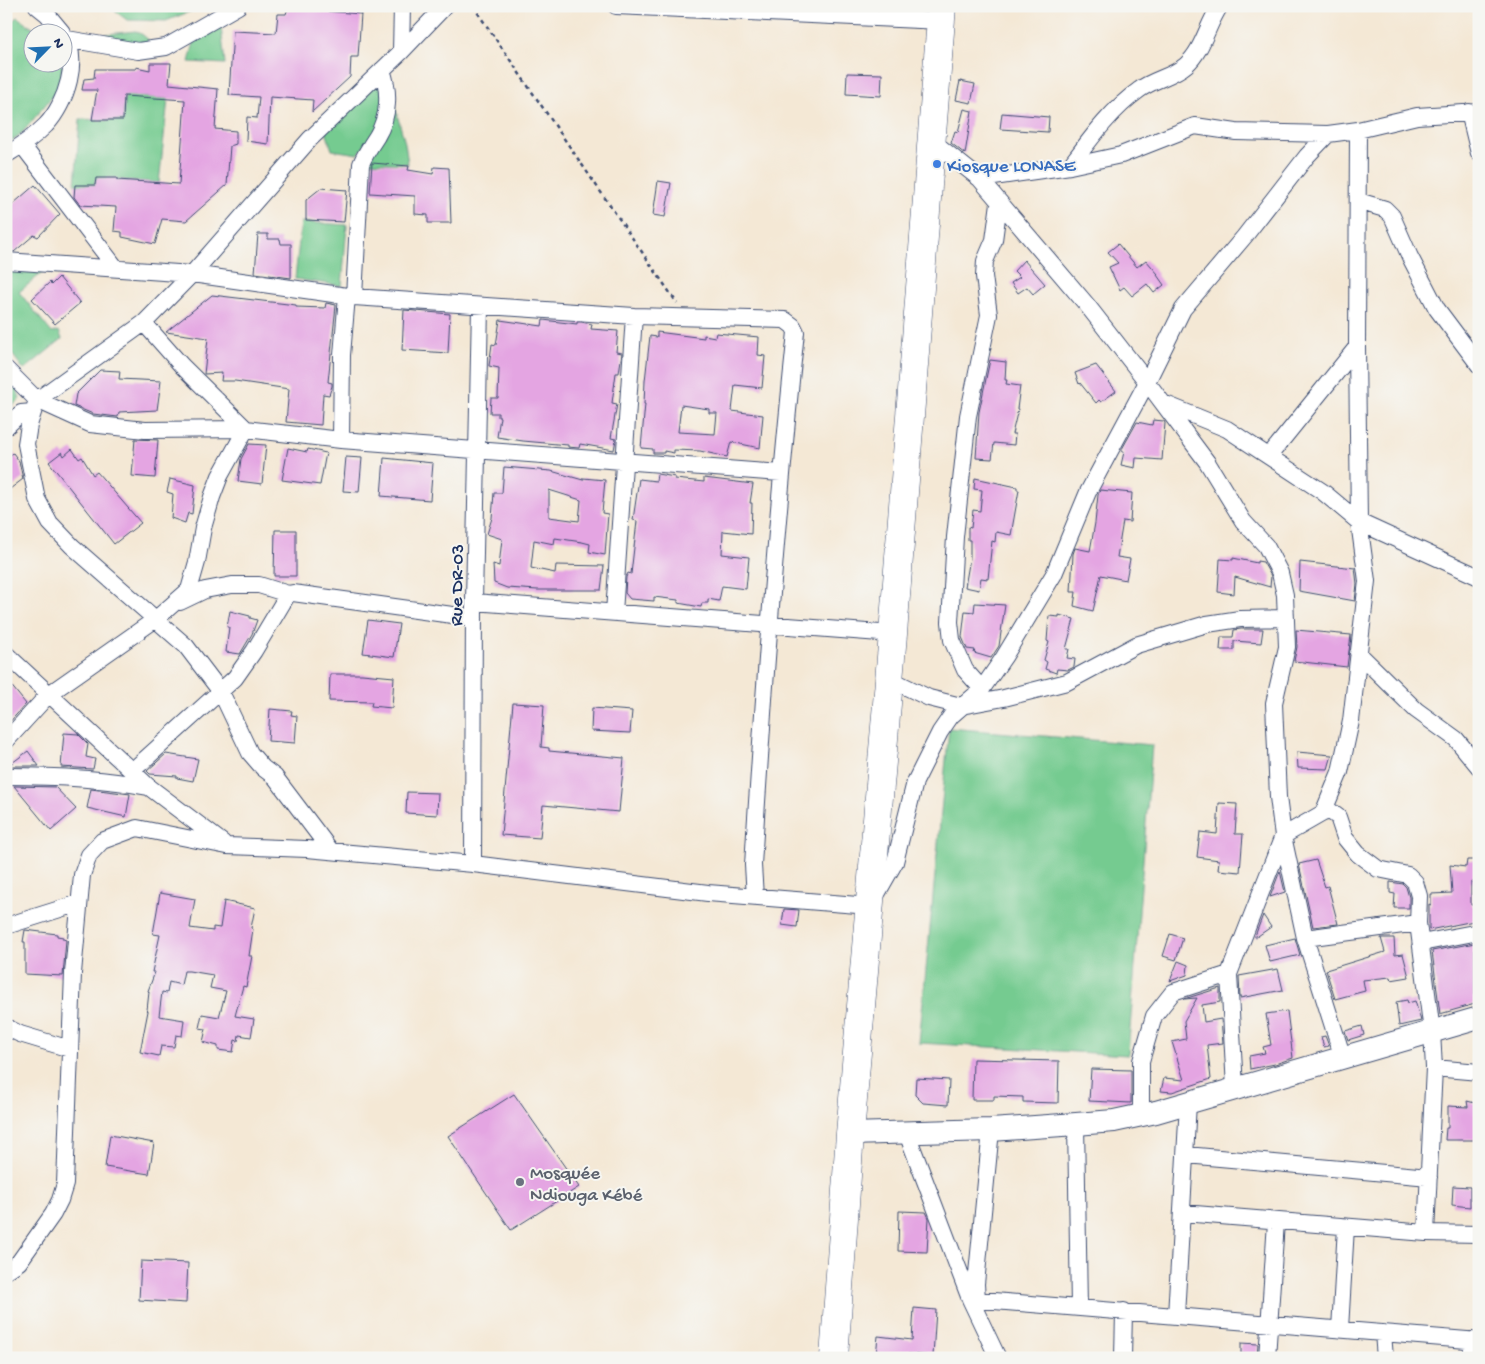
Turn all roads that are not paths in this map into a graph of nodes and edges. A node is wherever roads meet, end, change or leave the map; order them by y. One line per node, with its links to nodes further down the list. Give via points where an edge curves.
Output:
1 (37, 6): 9 (street)
2 (238, 6): 10 (street, via 166,47 138,51)
3 (402, 6): 11 (street)
4 (444, 6): 11 (street)
5 (616, 6): 7 (street)
6 (1220, 6): 21 (street, via 1190,61 1140,89 1102,123)
7 (892, 13): 8 (street)
8 (941, 14): 17 (highway)
9 (53, 22)
10 (72, 37)
11 (401, 52): 12 (street)
12 (382, 70): 27 (street, via 310,139); 28 (street, via 388,86 385,119 361,164)
13 (71, 72): 18 (street, via 65,96 47,123)
14 (1474, 112): 15 (street, via 1417,116); 19 (street)
15 (1358, 130): 16 (street); 23 (street)
16 (1328, 134): 21 (street, via 1236,132 1195,126 1121,155); 35 (street, via 1183,310)
17 (931, 140): 22 (street); 54 (highway)
18 (22, 145): 20 (street); 26 (street)
19 (1478, 150)
20 (6, 155)
21 (1070, 166): 22 (street)
22 (980, 179): 24 (street)
23 (1358, 201): 32 (street); 33 (street, via 1385,210 1392,216 1437,308)
24 (999, 202): 35 (street, via 1087,305); 58 (street, via 994,240 985,261 989,315 968,416 950,622 952,640 965,670)
25 (6, 261): 26 (street)
26 (116, 268): 27 (street)
27 (192, 274): 28 (street); 31 (street)
28 (351, 297): 29 (street); 40 (street, via 342,354)
29 (480, 306): 30 (street); 41 (street, Rue DR-03)
30 (634, 316): 43 (street); 44 (street, via 785,320 793,326 796,332)
31 (144, 323): 37 (street); 39 (street)
32 (1356, 347): 42 (street); 45 (street)
33 (1479, 365)
34 (6, 368): 37 (street)
35 (1147, 382): 36 (street); 58 (street, via 1088,492 1054,574)
36 (1163, 403): 42 (street, via 1227,429); 51 (street, via 1243,521 1266,546 1280,573)
37 (35, 406): 38 (street); 39 (street, via 90,424 145,430); 52 (street, via 26,444 37,498 50,523)
38 (6, 427)
39 (246, 429): 40 (street); 48 (street, via 212,496 189,590)
40 (341, 440): 41 (street)
41 (477, 451): 43 (street); 49 (street, Rue DR-03)
42 (1269, 456): 45 (street, via 1323,492)
43 (624, 462): 44 (street); 50 (street)
44 (781, 473): 53 (street)
45 (1359, 522): 46 (street); 56 (street, via 1367,581)
46 (1479, 577)
47 (288, 594): 48 (street, via 260,585 232,585 205,590); 49 (street); 59 (street, via 254,651)
48 (173, 605): 52 (street)
49 (474, 610): 50 (street); 71 (street, Rue DR-03)
50 (614, 613): 53 (street)
51 (1286, 618): 61 (street, via 1240,618 1207,624 1136,645 1067,682); 68 (street, via 1287,647 1274,703)
52 (156, 619): 59 (street, via 186,646); 60 (street)
53 (768, 625): 54 (street); 72 (street, via 752,865)
54 (894, 634): 57 (highway)
55 (6, 654): 60 (street)
56 (1358, 654): 63 (street, via 1416,710 1456,739); 67 (street, via 1351,721 1342,764)
57 (890, 678): 61 (street, via 929,698); 74 (highway)
58 (982, 689): 61 (street)
59 (221, 692): 64 (street); 70 (street, via 250,754 276,777)
60 (49, 694): 62 (street); 64 (street)
61 (961, 706): 74 (street, via 940,732 915,782 895,862)
62 (6, 741)
63 (1479, 767)
64 (132, 771): 66 (street)
65 (6, 776): 66 (street, via 117,781)
66 (149, 787): 69 (street)
67 (1322, 813): 68 (street); 75 (street, via 1330,811 1338,817 1345,838 1358,854 1378,869 1408,875 1415,882 1419,896)
68 (1283, 836): 78 (street); 80 (street)
69 (227, 846): 70 (street); 73 (street, via 137,828 102,841 89,855 82,875)
70 (331, 851): 71 (street)
71 (473, 864): 72 (street)
72 (755, 897): 74 (street)
73 (79, 903): 76 (street); 84 (street)
74 (870, 906): 94 (highway)
75 (1418, 923): 78 (street); 79 (street)
76 (6, 926)
77 (1479, 932): 79 (street)
78 (1305, 938): 85 (street)
79 (1421, 943): 83 (street)
80 (1229, 974): 88 (street); 90 (street, via 1173,992 1154,1016 1141,1061)
81 (1479, 1018): 83 (main road)
82 (6, 1027): 84 (street)
83 (1432, 1032): 85 (main road); 86 (street)
84 (70, 1049): 102 (street, via 65,1184 60,1200 19,1262)
85 (1342, 1058): 88 (main road)
86 (1434, 1068): 87 (street); 96 (street)
87 (1479, 1072)
88 (1235, 1089): 89 (main road)
89 (1188, 1103): 90 (main road); 95 (street)
90 (1141, 1115): 91 (main road)
91 (1076, 1124): 92 (main road); 104 (street)
92 (991, 1130): 93 (main road); 103 (street)
93 (906, 1131): 94 (main road); 103 (street)
94 (850, 1134): 111 (highway)
95 (1186, 1155): 96 (street); 97 (street)
96 (1429, 1177): 100 (street)
97 (1183, 1213): 98 (street); 106 (street)
98 (1276, 1222): 99 (street); 107 (street)
99 (1346, 1227): 100 (street); 108 (street)
100 (1426, 1233): 101 (street)
101 (1479, 1234)
102 (6, 1271)
103 (974, 1299): 104 (street); 112 (street)
104 (1079, 1308): 105 (street)
105 (1124, 1311): 106 (street); 113 (street)
106 (1176, 1316): 107 (street)
107 (1269, 1324): 108 (street); 114 (street)
108 (1340, 1330): 109 (street)
109 (1384, 1333): 110 (street); 115 (street)
110 (1475, 1341): 116 (street)
111 (834, 1358)
112 (998, 1358)
113 (1124, 1358)
114 (1267, 1358)
115 (1386, 1358)
116 (1472, 1358)

